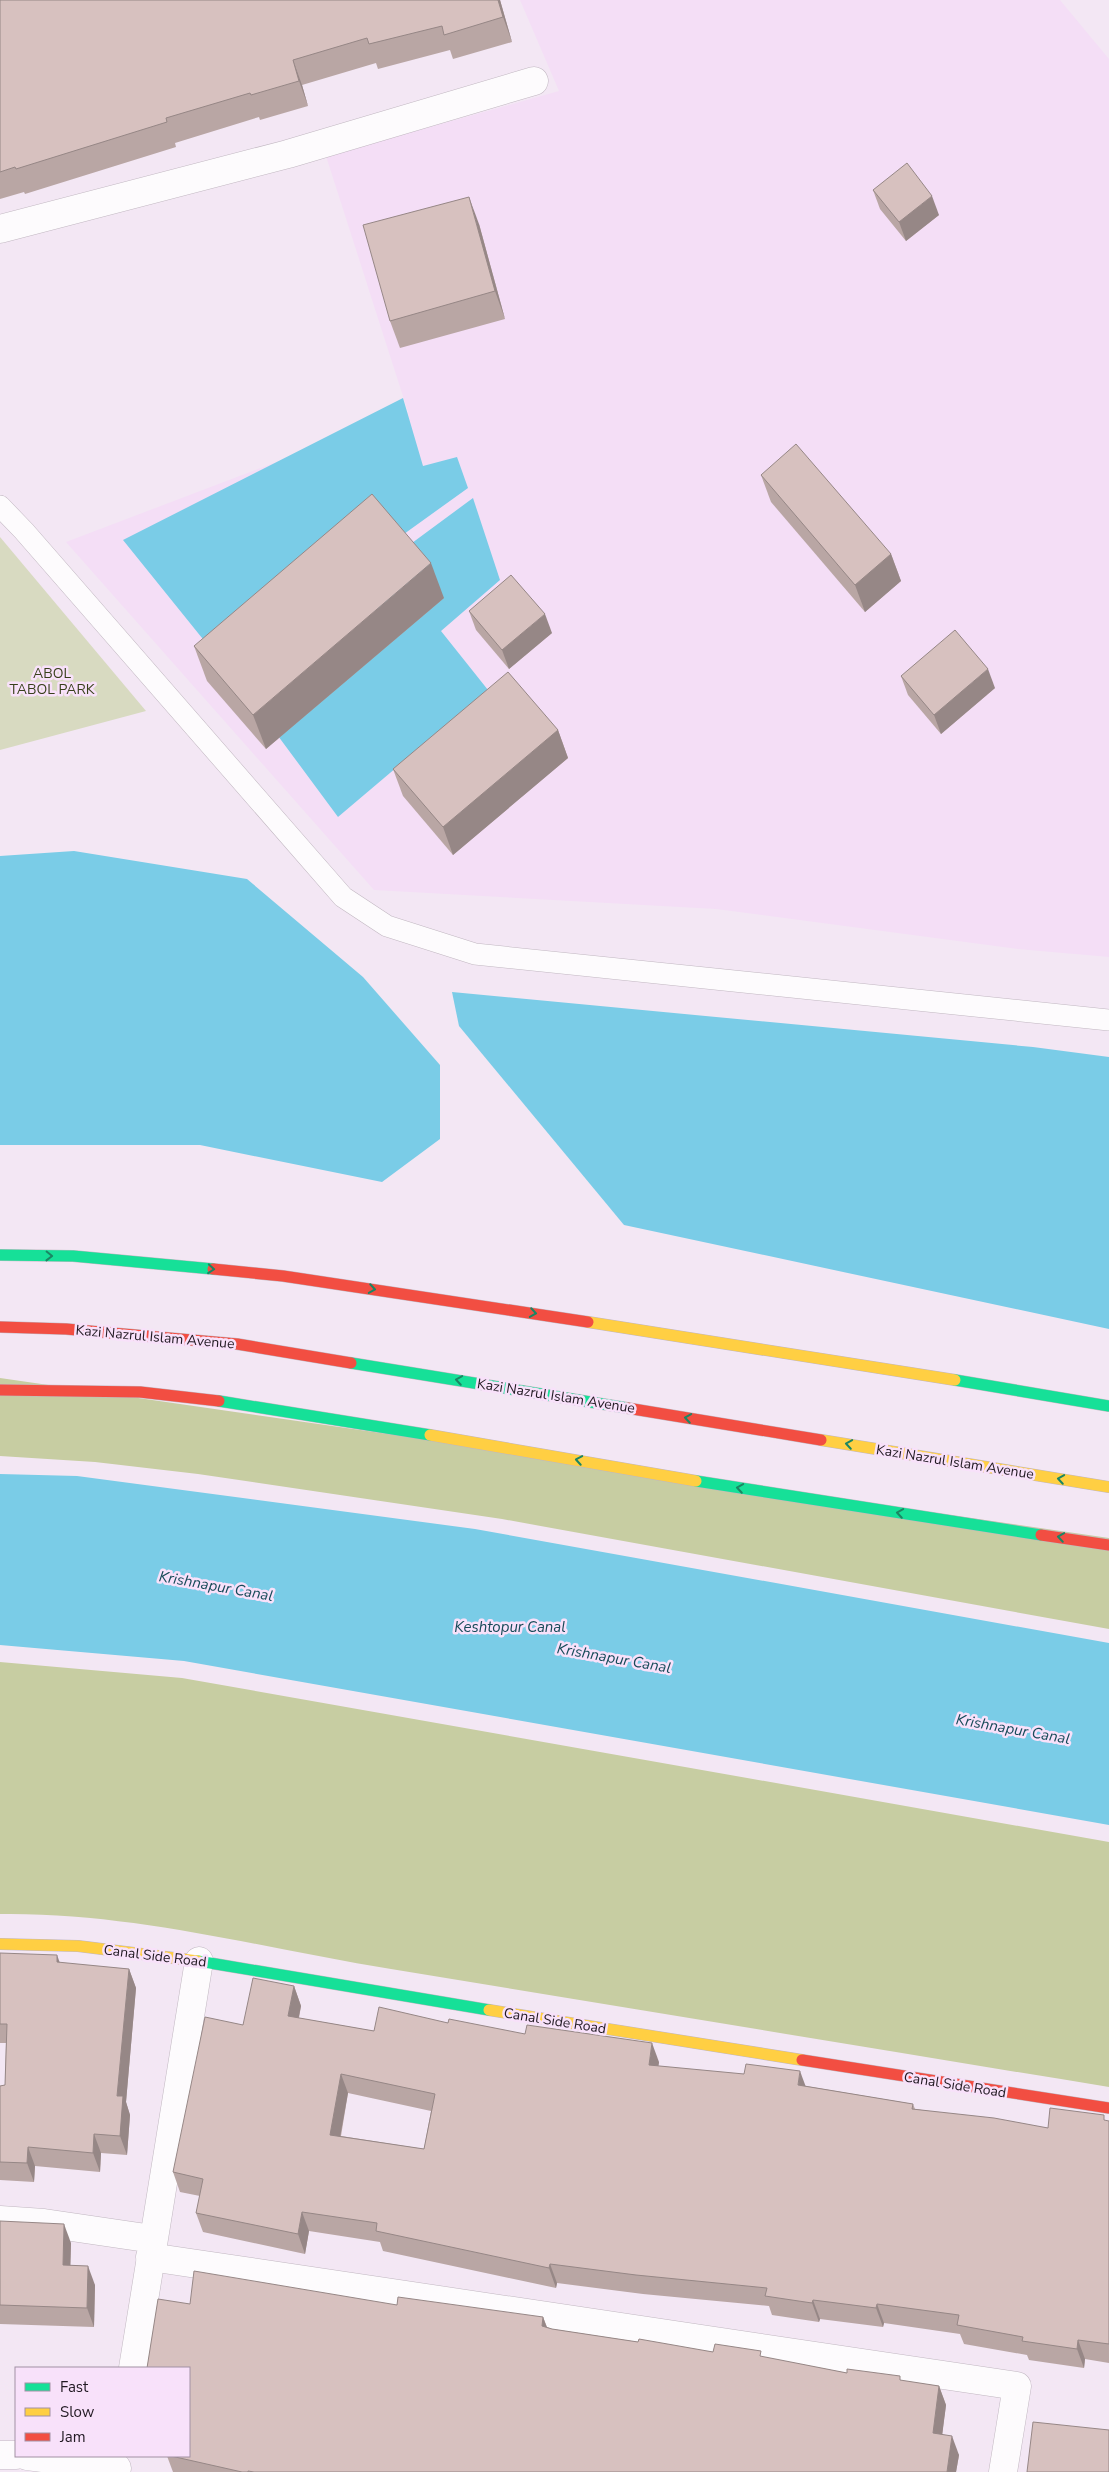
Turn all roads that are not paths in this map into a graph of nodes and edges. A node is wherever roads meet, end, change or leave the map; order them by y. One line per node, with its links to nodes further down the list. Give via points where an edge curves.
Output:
1 (534, 82): 2 (street, via 288,154)
2 (0, 229)
3 (0, 506): 4 (lane, via 343,897 387,926 475,954)
4 (1109, 1020)
5 (0, 1255): 8 (street, one-way to 8, via 73,1256 283,1276 740,1345)
6 (0, 1327): 9 (street, Kazi Nazrul Islam Avenue, one-way to 6, via 236,1344 66,1329)
7 (0, 1390): 10 (street, one-way to 7, via 700,1482 213,1400 140,1392)
8 (1109, 1406)
9 (1109, 1487)
10 (1109, 1544)
11 (0, 1944): 12 (street, Canal Side Road, via 78,1946)
12 (199, 1961): 13 (street, Canal Side Road); 15 (street)
13 (1109, 2108)
14 (0, 2220): 15 (street, via 44,2223)
15 (152, 2248): 16 (street); 21 (street, via 1017,2386)
16 (133, 2367)
17 (0, 2455): 18 (street)
18 (15, 2455)
19 (37, 2457): 20 (street)
20 (117, 2465)
21 (1003, 2472)

